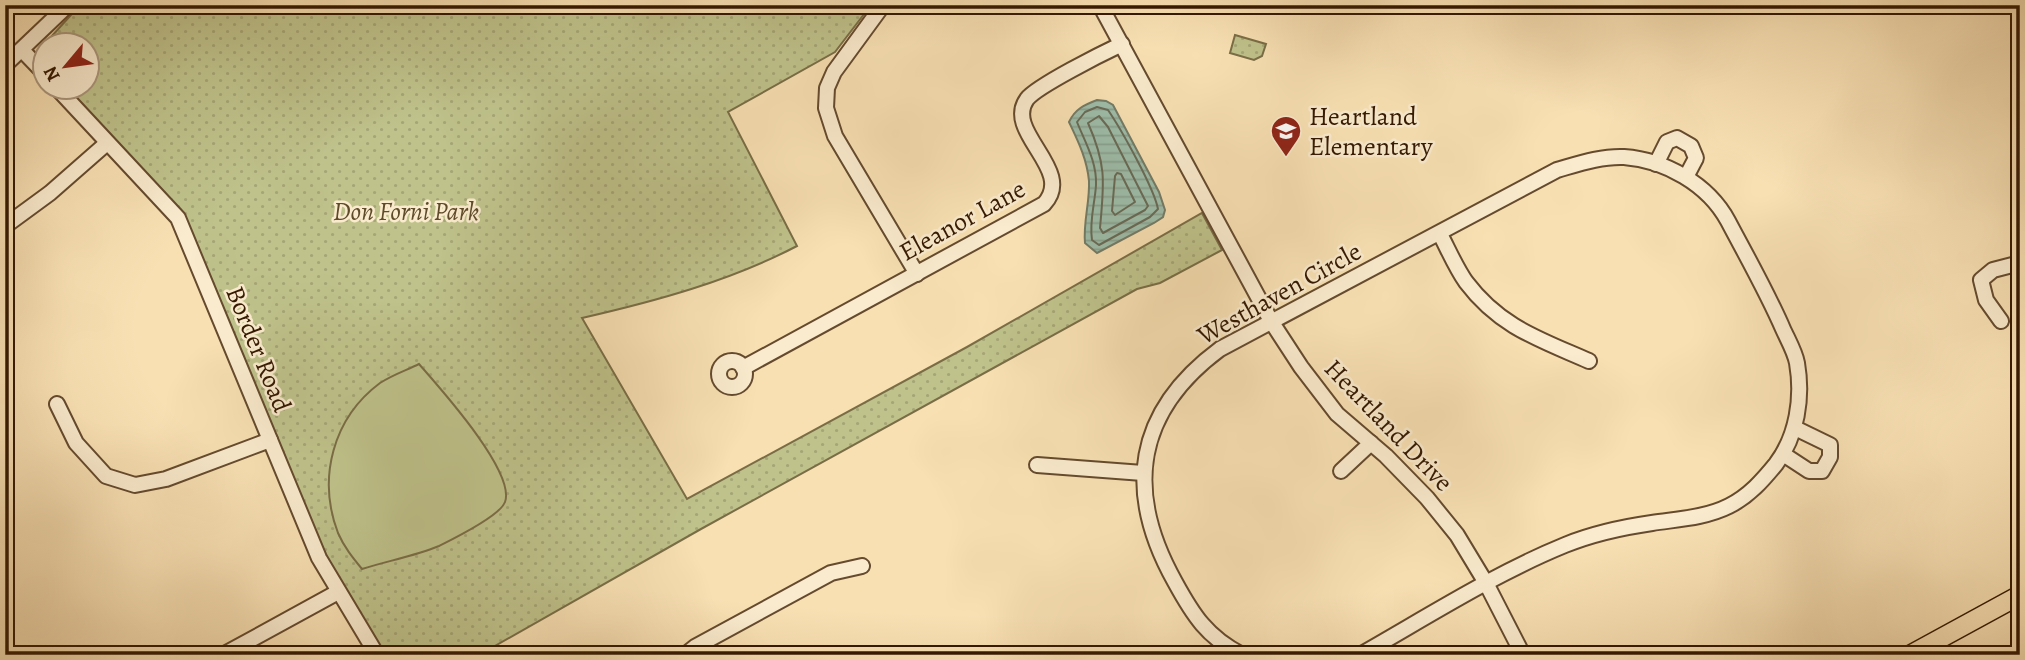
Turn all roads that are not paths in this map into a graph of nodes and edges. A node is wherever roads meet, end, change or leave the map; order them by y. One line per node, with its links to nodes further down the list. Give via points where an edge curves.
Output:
1 (68, 5): 5 (street)
2 (883, 5): 15 (street, via 834,72 826,108 835,136)
3 (1100, 5): 4 (street, Heartland Drive)
4 (1122, 44): 15 (street, Eleanor Lane, via 1036,91 1023,106 1025,127 1051,176 1050,198); 16 (street, Heartland Drive)
5 (22, 50): 6 (street); 7 (street)
6 (32, 60)
7 (5, 65)
8 (70, 102): 9 (street, Border Road)
9 (107, 143): 12 (street); 22 (street, Border Road, via 168,205 186,232)
10 (1656, 164): 11 (street, Westhaven Circle); 11 (street, via 1667,142 1677,138 1691,146 1696,158); 13 (street, Westhaven Circle, via 1622,157 1557,170)
11 (1686, 177): 21 (street, Westhaven Circle, via 1724,214 1771,300 1797,361)
12 (5, 226)
13 (1440, 234): 16 (street, Westhaven Circle); 18 (street, via 1465,280 1490,310 1519,330)
14 (2020, 263): 17 (street, via 1993,270 1981,280 1986,300)
15 (917, 274): 19 (street, Eleanor Lane)
16 (1271, 321): 23 (street, Heartland Drive, via 1337,414); 27 (street, Westhaven Circle, via 1220,349 1182,382 1150,436)
17 (2001, 321)
18 (1589, 361)
19 (743, 368)
20 (57, 404): 22 (street, via 76,443 106,477 135,485 166,479)
21 (1795, 428): 24 (street, Westhaven Circle); 24 (street, via 1830,445 1830,457 1822,471 1809,471)
22 (270, 440): 30 (street, Border Road)
23 (1371, 443): 26 (street); 29 (street, Heartland Drive, via 1427,498 1457,535)
24 (1783, 454): 29 (street, Westhaven Circle, via 1759,485 1729,506 1566,544)
25 (1037, 465): 27 (street)
26 (1340, 471)
27 (1143, 474): 35 (street, Westhaven Circle, via 1150,526 1161,557 1196,618 1214,637)
28 (862, 566): 34 (street, via 831,573)
29 (1486, 583): 36 (street, Westhaven Circle); 37 (street, Heartland Drive)
30 (338, 592): 32 (street); 33 (street, Border Road)
31 (2020, 596): 38 (main road)
32 (223, 655)
33 (377, 655)
34 (685, 655)
35 (1242, 655)
36 (1360, 655)
37 (1524, 655)
38 (1910, 655)

